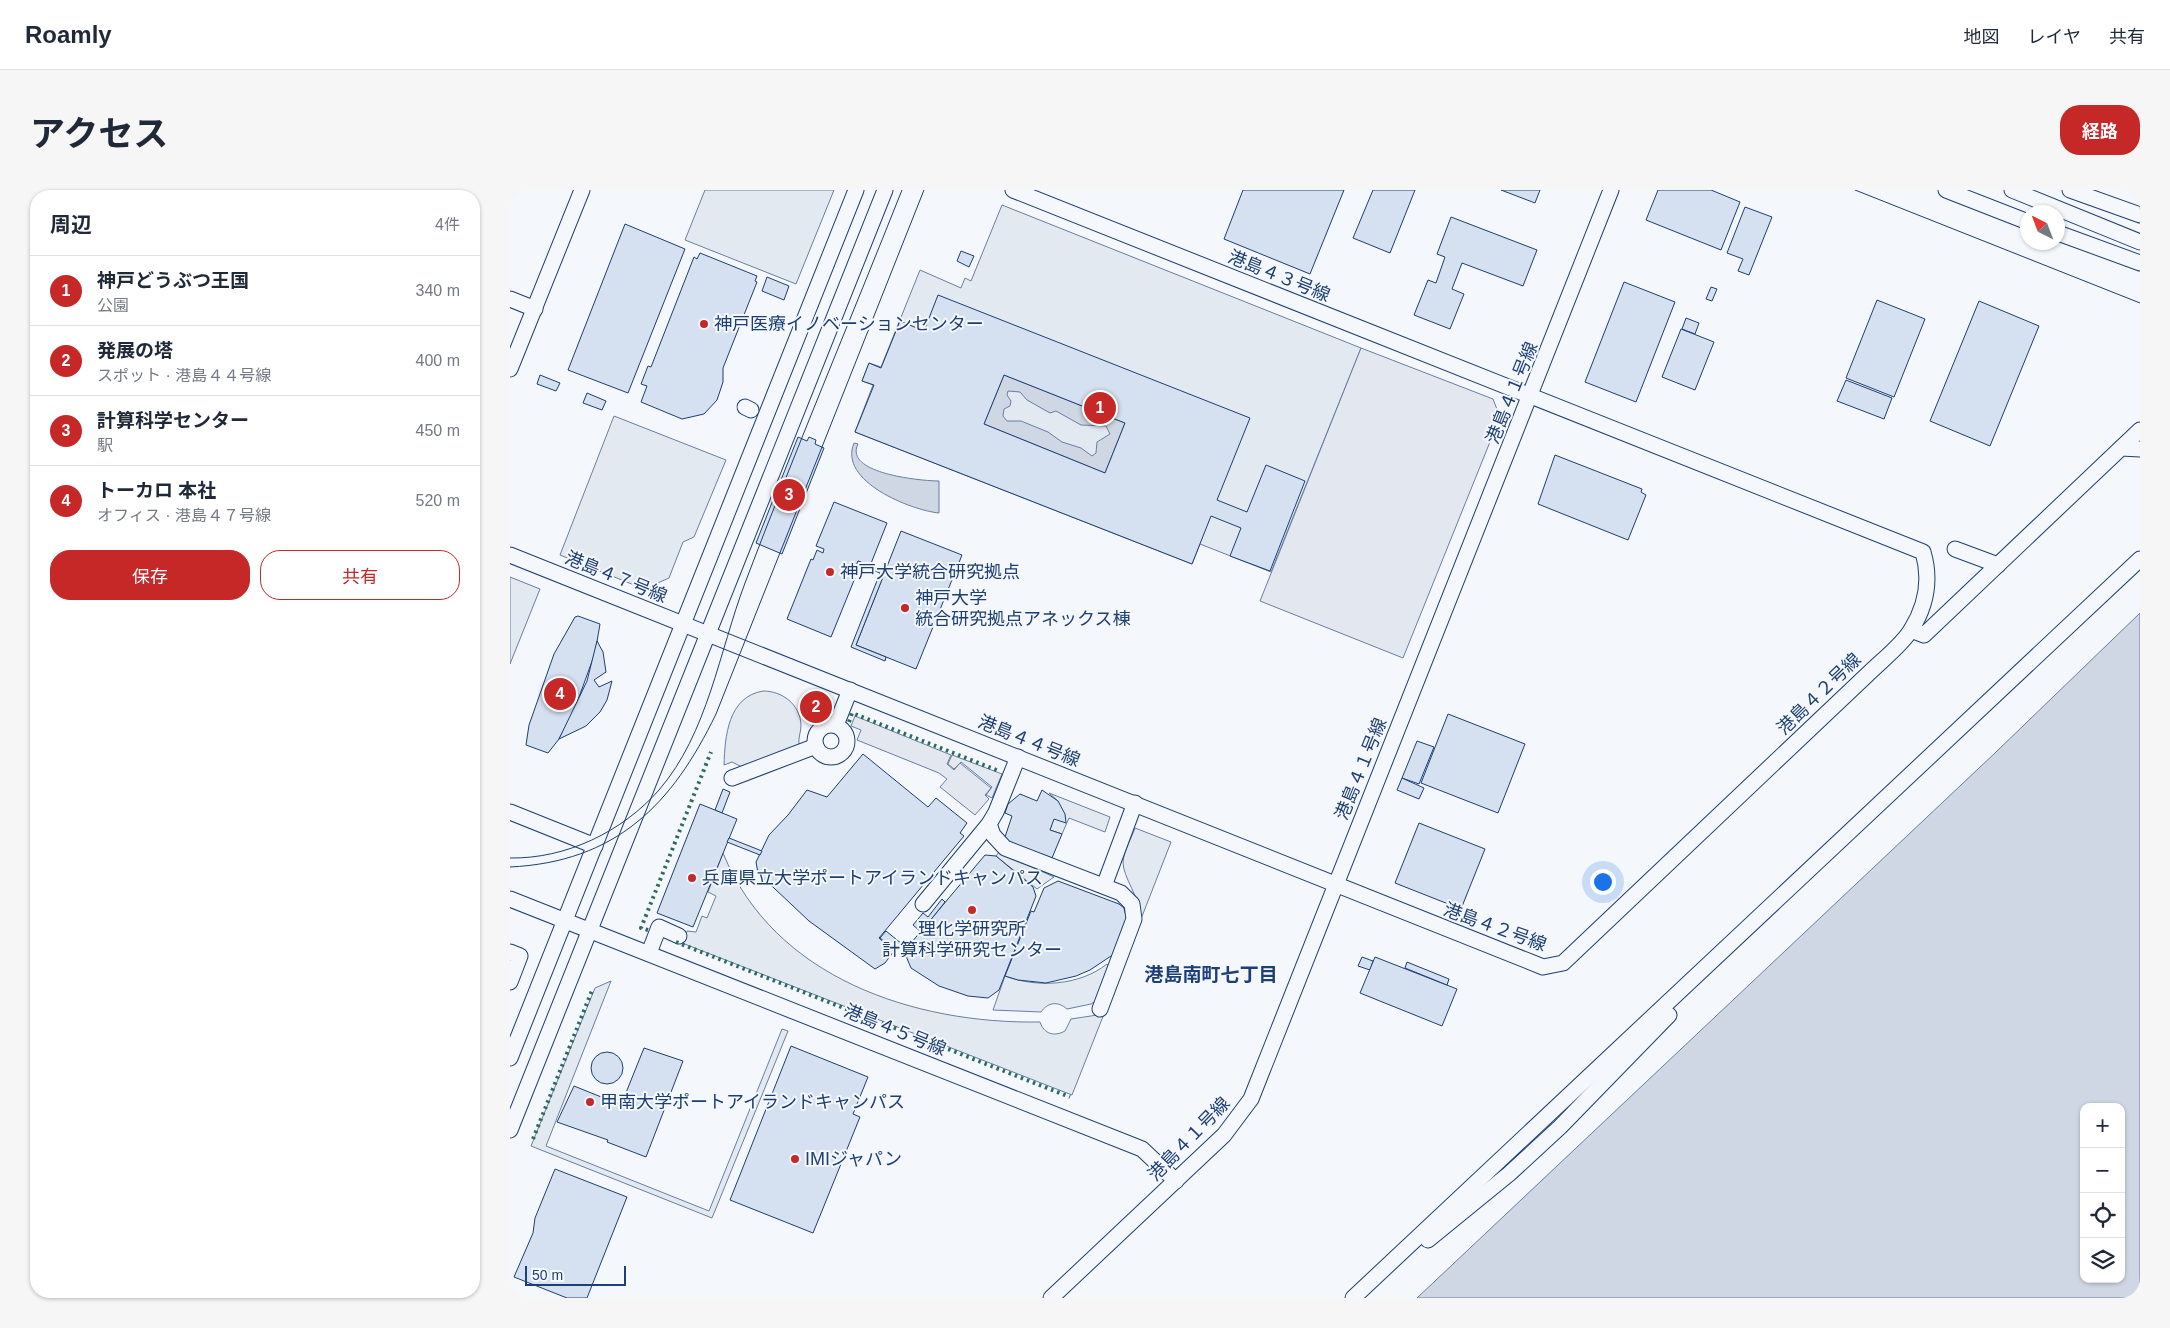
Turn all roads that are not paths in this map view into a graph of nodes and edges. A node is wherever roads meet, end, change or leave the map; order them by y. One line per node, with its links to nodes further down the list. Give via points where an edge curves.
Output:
1 (582, 190): 21 (street)
2 (856, 190): 31 (street)
3 (885, 190): 33 (street)
4 (1013, 190): 23 (street, 港島４３号線)
5 (1611, 190): 23 (street, 港島４１号線)
6 (1946, 190): 11 (street)
7 (2012, 190): 9 (street)
8 (2070, 190): 12 (street)
9 (2031, 194): 11 (street); 17 (street)
10 (2074, 205): 14 (street)
11 (2000, 211): 13 (street)
12 (2140, 215)
13 (2020, 219)
14 (2140, 233)
15 (2065, 236): 18 (street)
16 (2065, 236): 19 (street)
17 (2140, 242)
18 (2140, 263)
19 (2140, 272)
20 (510, 299): 21 (street)
21 (535, 308): 22 (street)
22 (510, 369)
23 (1531, 396): 32 (street, 港島４２号線, via 1923,552 1928,569 1927,591); 43 (street, 港島４１号線)
24 (2140, 430): 25 (street)
25 (2121, 448): 26 (street); 30 (street)
26 (2140, 449)
27 (1955, 549): 30 (street)
28 (510, 555): 31 (street, 港島４７号線)
29 (2140, 560): 50 (street)
30 (1998, 565): 32 (street, via 1924,635)
31 (683, 624): 33 (street, 港島４７号線); 42 (street)
32 (1911, 630): 43 (street, 港島４２号線, via 1563,963 1542,967)
33 (708, 634): 34 (street, 港島４４号線); 48 (street)
34 (850, 690): 35 (street); 37 (street, 港島４４号線)
35 (836, 725): 36 (street, via 827,725 819,730); 36 (street, via 846,735 846,745 841,753 826,756)
36 (816, 746): 38 (street)
37 (1018, 757): 39 (street, 港島４４号線); 41 (street)
38 (732, 778)
39 (1135, 803): 43 (street, 港島４４号線); 44 (street)
40 (510, 812): 42 (street)
41 (989, 824): 44 (street, via 993,835 1005,848); 46 (street)
42 (595, 846): 47 (street)
43 (1335, 885): 57 (street, 港島４１号線, via 1251,1099 1224,1135)
44 (1104, 886): 54 (street, via 1125,896 1132,904 1134,914)
45 (510, 899): 47 (street, 港島４５号線)
46 (922, 904)
47 (566, 921): 48 (street, 港島４５号線); 55 (street)
48 (590, 930): 52 (street, 港島４５号線); 56 (street)
49 (680, 936): 52 (street, via 658,927)
50 (1734, 941): 59 (street); 60 (street, via 1627,1060 1560,1127 1509,1174)
51 (510, 952): 53 (street, via 520,956)
52 (649, 953): 57 (street, 港島４５号線, via 1142,1149)
53 (510, 982)
54 (1100, 1009)
55 (510, 1058)
56 (510, 1130)
57 (1176, 1181): 58 (street, 港島４１号線)
58 (1051, 1298)
59 (1353, 1298)
60 (1358, 1298)

